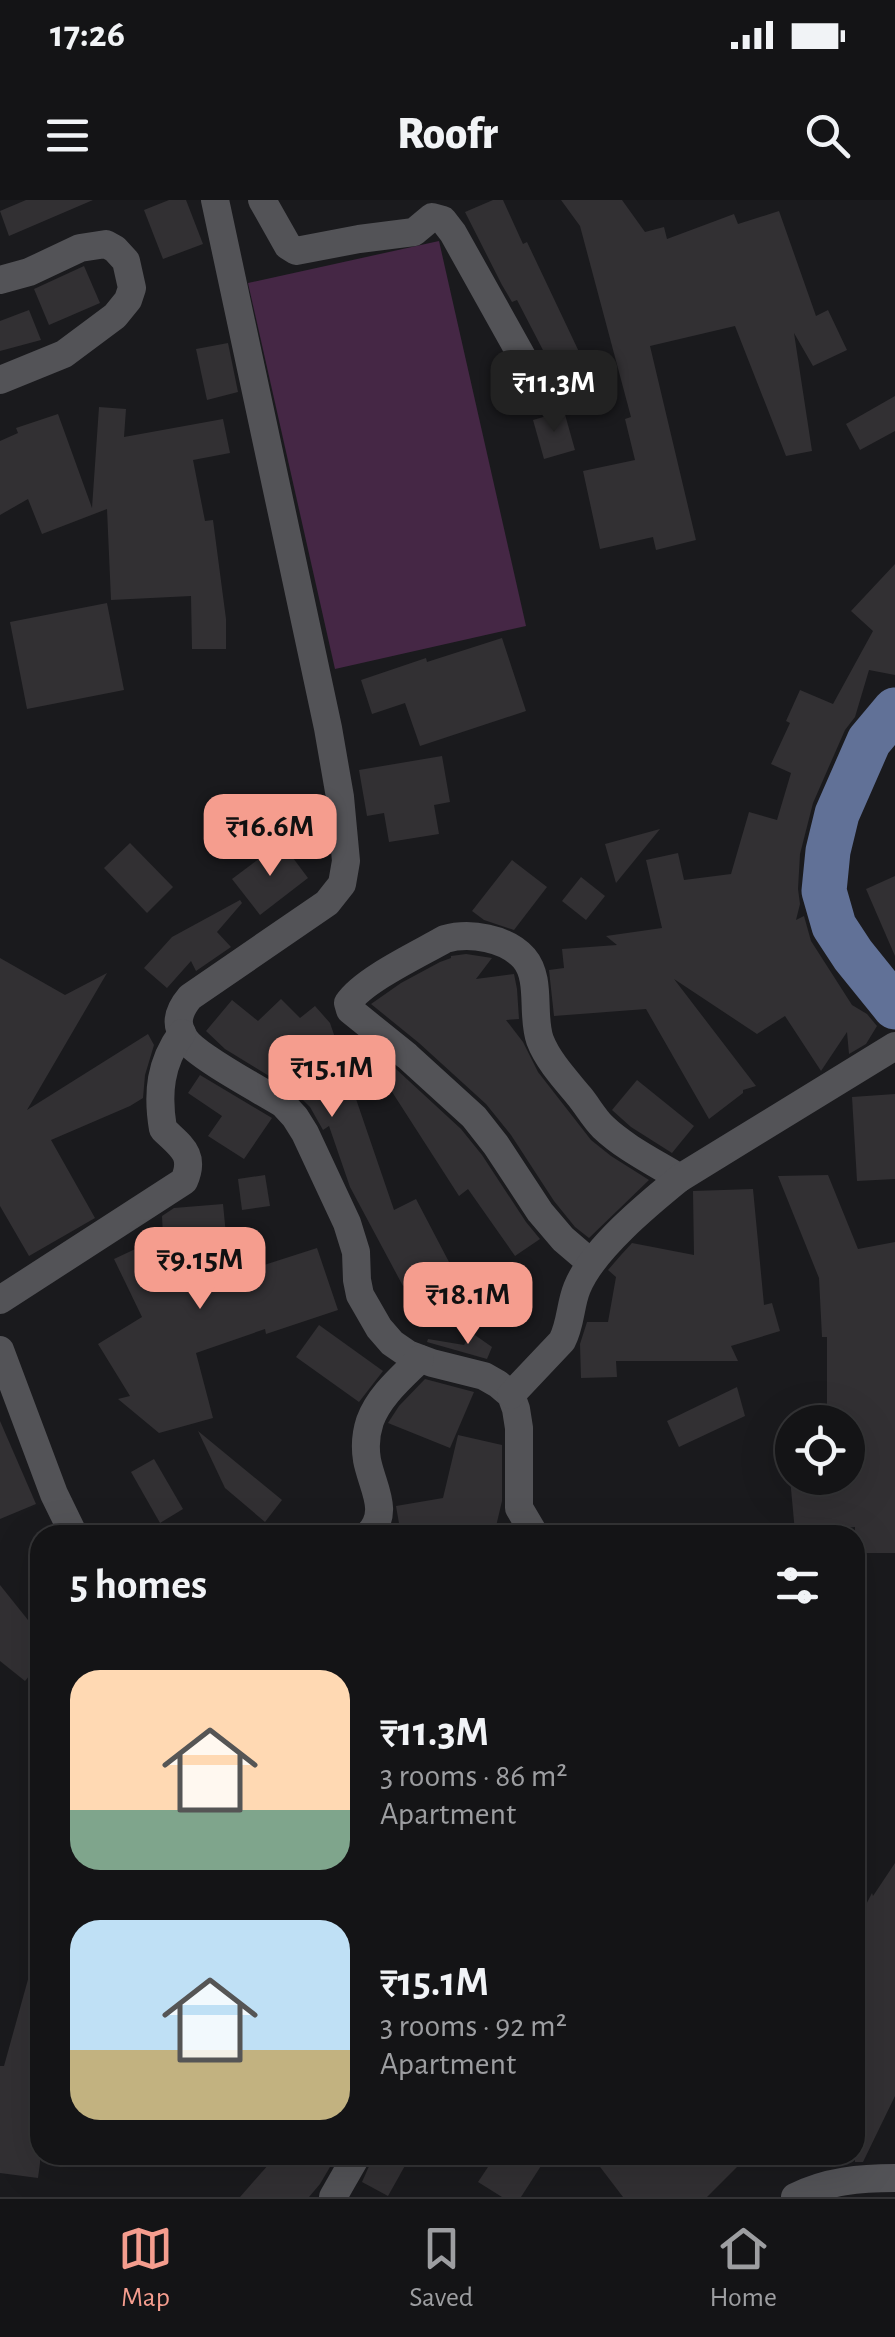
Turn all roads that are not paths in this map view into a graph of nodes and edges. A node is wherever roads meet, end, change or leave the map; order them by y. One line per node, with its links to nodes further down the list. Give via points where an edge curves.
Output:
1 (262, 200): 4 (street, via 296,251 414,232 432,217 443,220)
2 (222, 201): 8 (street, via 328,728 346,861 342,884 327,903 190,997 178,1016)
3 (0, 280): 5 (street, via 106,244 126,261 132,288 115,316 64,354)
4 (534, 378)
5 (0, 380)
6 (895, 710): 7 (main road, via 869,741 837,814 824,891 834,926)
7 (895, 1007)
8 (182, 1033): 12 (street, via 163,1072 161,1114 162,1129 186,1152 184,1181); 14 (street, via 196,1050 295,1117 352,1237 360,1295 392,1343)
9 (895, 1046): 10 (street)
10 (680, 1178): 11 (street); 11 (street, via 620,1141 566,1081 540,1041 532,978 516,951 481,936 445,938 352,996 354,1014 474,1117 540,1212)
11 (591, 1264): 15 (street, via 577,1288 568,1332)
12 (0, 1300)
13 (0, 1350): 16 (street)
14 (420, 1359): 15 (street, via 484,1376); 17 (street, via 370,1420 367,1462 380,1507)
15 (510, 1395): 18 (street, via 519,1428 519,1508)
16 (69, 1525)
17 (376, 1525)
18 (529, 1525)
19 (351, 2165): 21 (street)
20 (895, 2178): 22 (street, via 858,2178)
21 (333, 2197)
22 (795, 2197)

